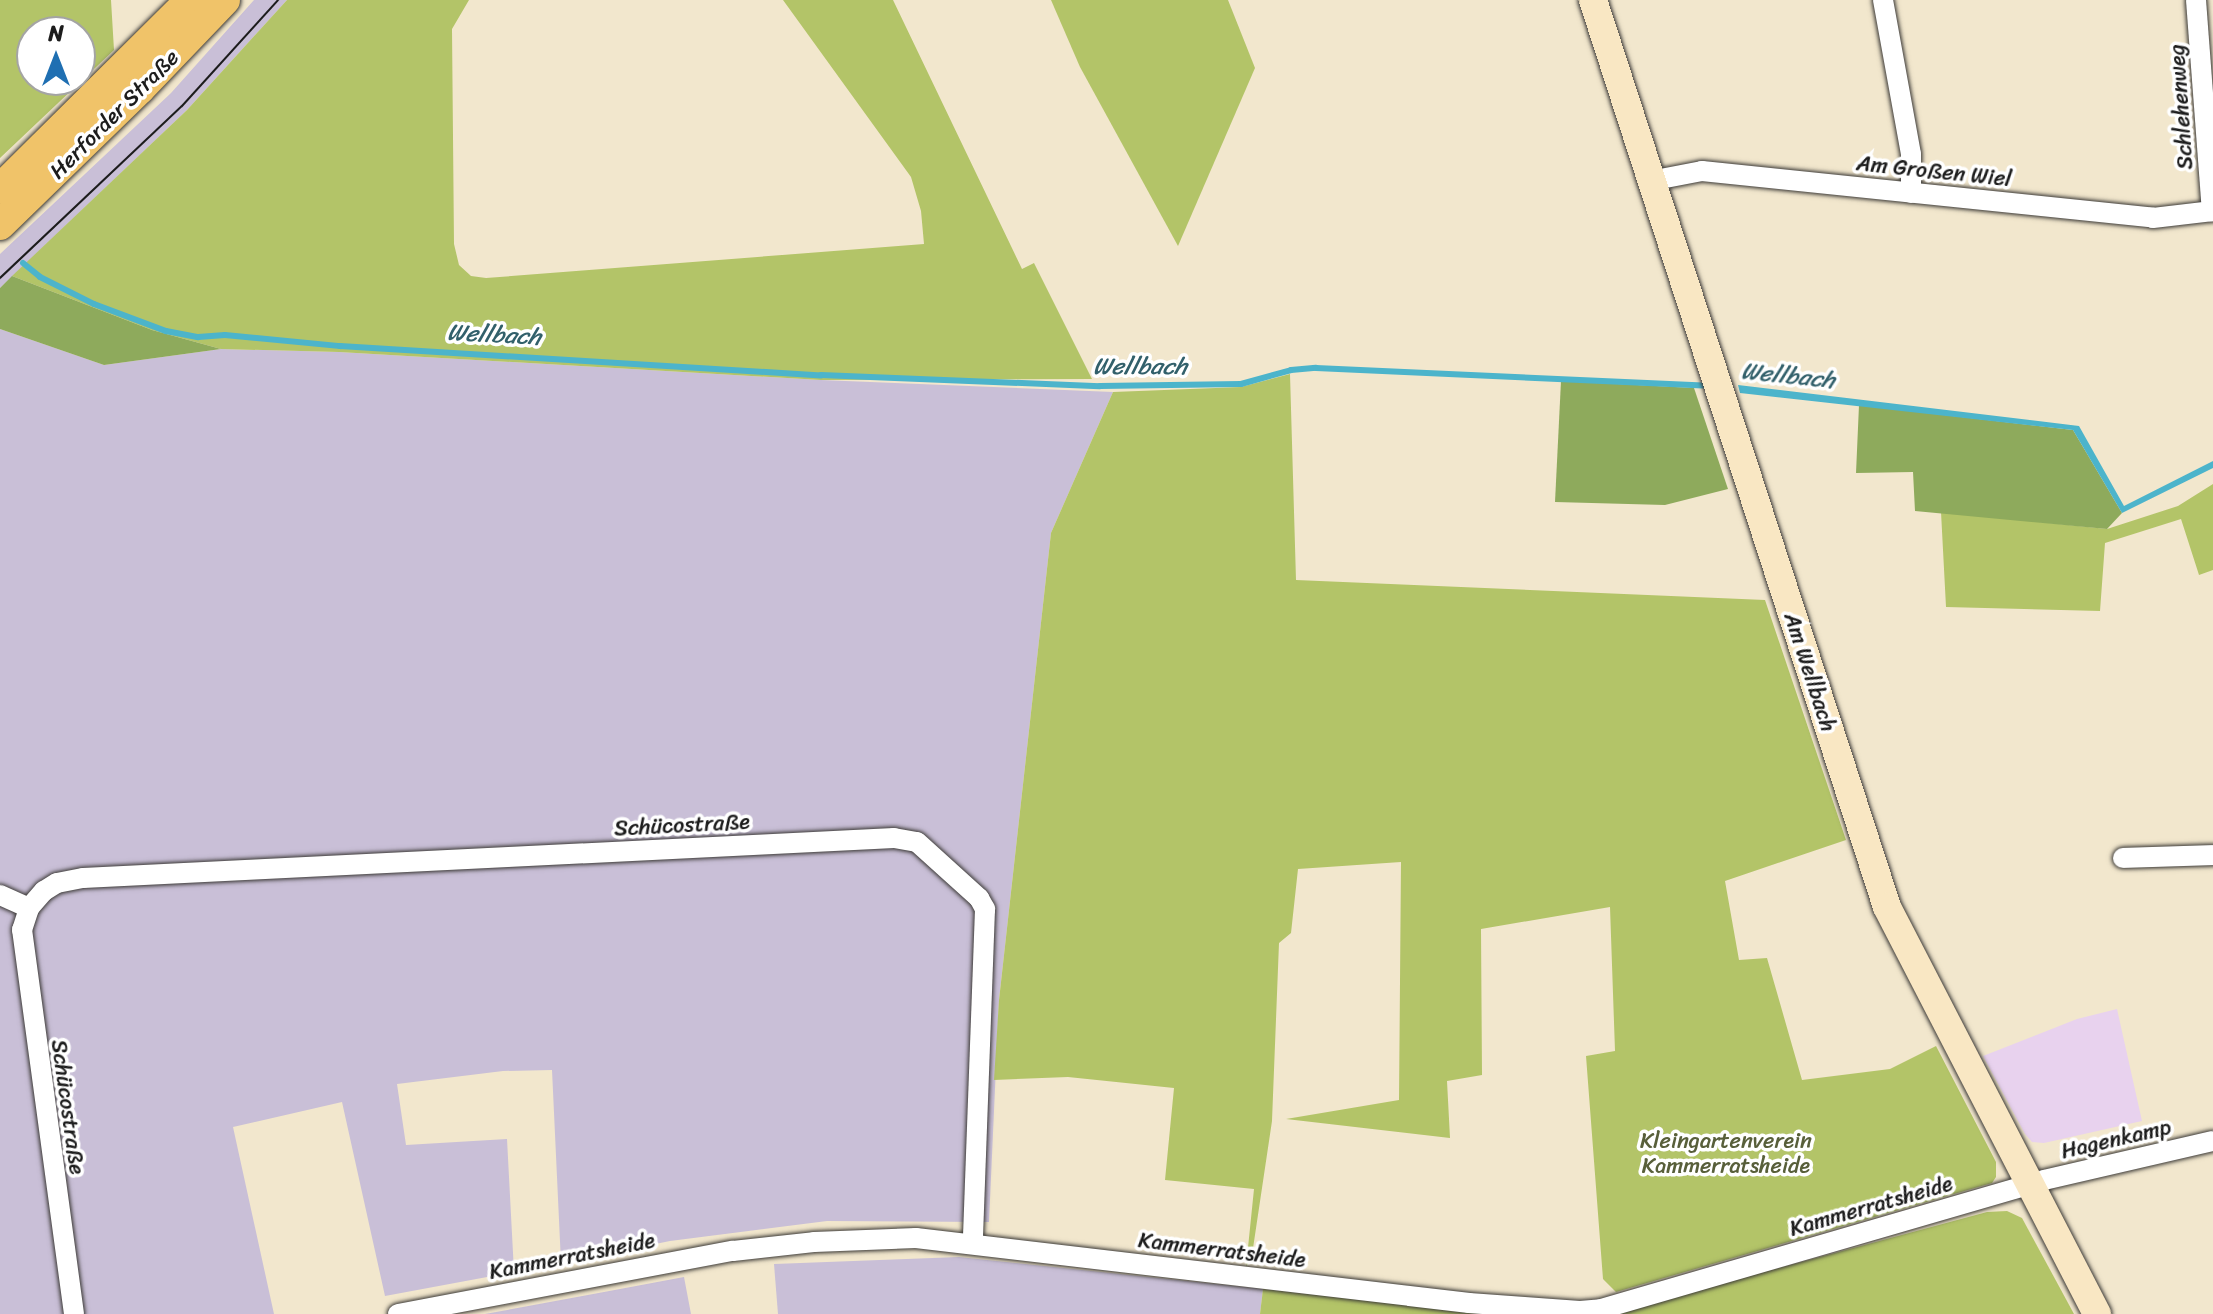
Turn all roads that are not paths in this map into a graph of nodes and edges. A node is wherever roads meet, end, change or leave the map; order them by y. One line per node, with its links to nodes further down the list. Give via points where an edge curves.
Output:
1 (190, 0): 7 (main road, Herforder Straße)
2 (225, 0): 10 (main road, Herforder Straße)
3 (1593, 0): 6 (main road, Am Wellbach)
4 (1883, 0): 8 (street, via 1911,154)
5 (2196, 0): 9 (street, Schlehenweg)
6 (1650, 181): 8 (street, Am Großen Wiel, via 1702,171); 16 (main road, Am Wellbach, via 1889,913)
7 (0, 189)
8 (1911, 193): 9 (street, Am Großen Wiel, via 2153,218)
9 (2212, 211)
10 (0, 225)
11 (2213, 855): 12 (street)
12 (2123, 858)
13 (0, 895): 14 (street)
14 (29, 908): 17 (street, Schücostraße, via 57,883 83,878 894,838 917,842 985,909); 19 (street, Schücostraße, via 22,943)
15 (2213, 1141): 16 (street, Hagenkamp)
16 (2029, 1184): 17 (street, Kammerratsheide, via 1601,1309 1469,1303); 21 (main road, Am Wellbach)
17 (973, 1243): 18 (street, Kammerratsheide, via 916,1238 784,1245 698,1256)
18 (447, 1309): 20 (street, Kammerratsheide)
19 (74, 1314)
20 (398, 1314)
21 (2097, 1314)

